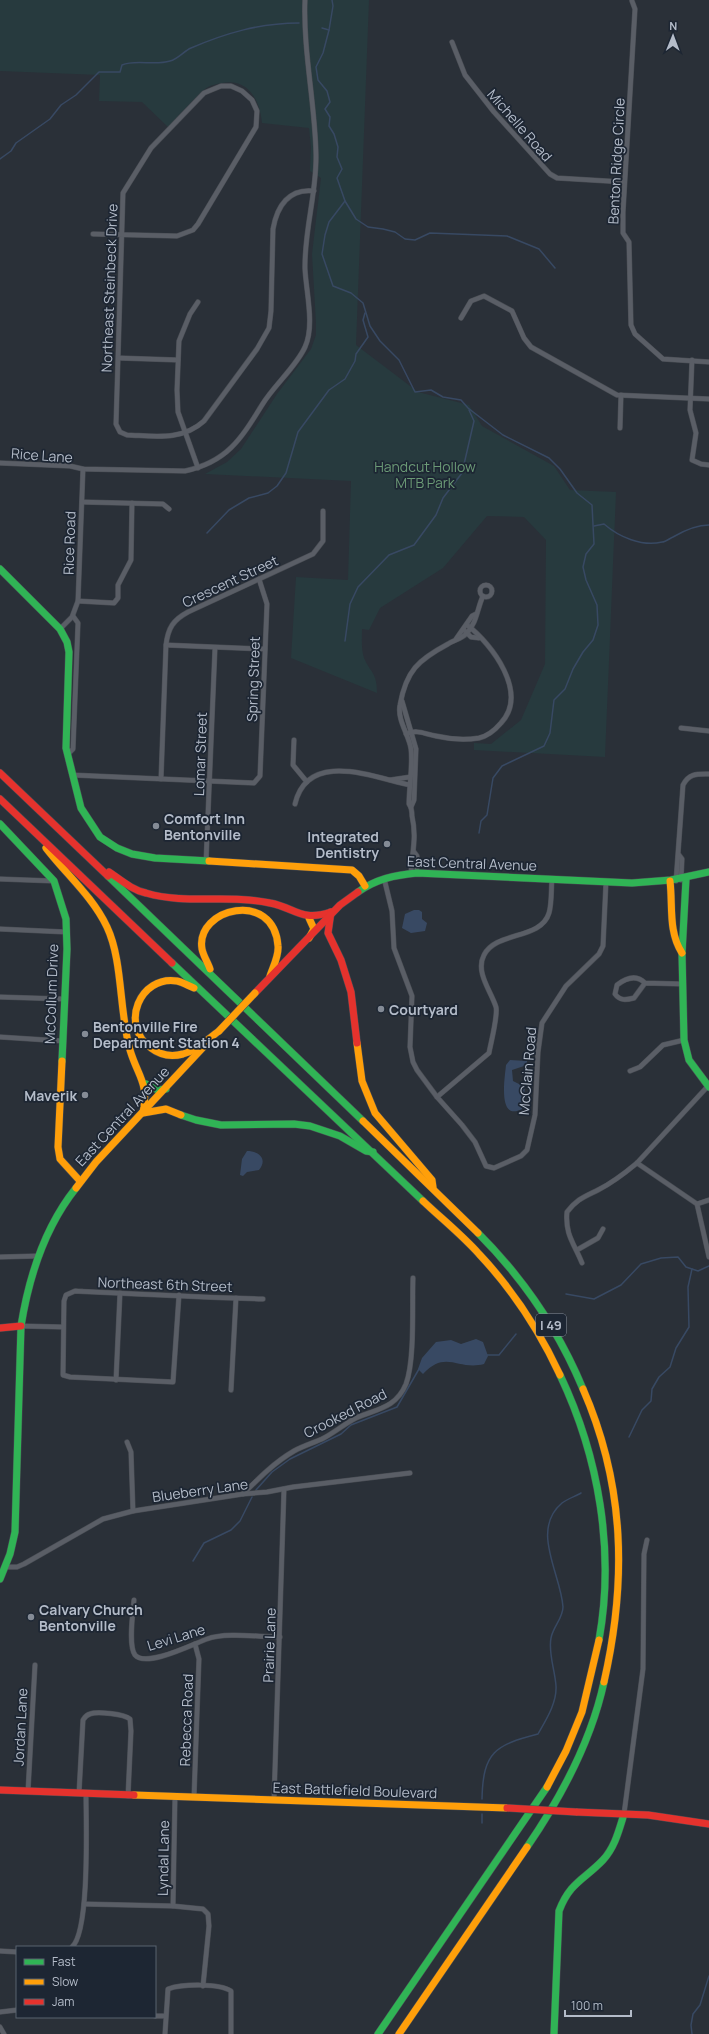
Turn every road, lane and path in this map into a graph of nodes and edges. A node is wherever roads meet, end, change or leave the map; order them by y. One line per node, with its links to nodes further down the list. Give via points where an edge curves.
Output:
1 (305, 0): 5 (street, Rice Lane, via 304,23 316,155)
2 (632, 0): 4 (street, Benton Ridge Circle, via 635,9)
3 (452, 42): 4 (street, Michelle Road, via 460,66 474,88 550,174 557,178)
4 (624, 182): 12 (street, Benton Ridge Circle, via 623,233 629,242 631,325 635,334 663,359)
5 (314, 191): 18 (street, via 301,191 291,195 280,205 275,216 271,318 266,334 204,421); 21 (street, Rice Lane, via 306,248 309,334 306,346 269,393 233,448)
6 (93, 234): 7 (street)
7 (122, 235): 7 (street, Northeast Steinbeck Drive, via 177,236 192,230 198,224 256,127 256,111 252,100 242,91 226,86 208,90 156,143 125,190); 10 (street, Northeast Steinbeck Drive)
8 (198, 302): 11 (street, via 179,341)
9 (461, 318): 14 (street, via 471,301 484,296 496,301 512,311 531,347)
10 (119, 358): 11 (street); 18 (street, Northeast Steinbeck Drive, via 116,424 120,432 127,435 159,436 173,436)
11 (178, 360): 18 (street, via 178,412)
12 (692, 360): 13 (street, Benton Ridge Circle); 15 (street)
13 (709, 362)
14 (621, 395): 15 (street); 17 (street)
15 (690, 398): 16 (street); 20 (street, via 690,410 696,433 692,460)
16 (709, 400)
17 (620, 428)
18 (186, 432): 21 (street)
19 (0, 463): 22 (street, Rice Lane, via 70,466)
20 (709, 465)
21 (198, 468): 22 (street, Rice Lane, via 185,471)
22 (83, 469): 23 (street, Rice Road)
23 (82, 502): 24 (street); 30 (street, Rice Road)
24 (132, 503): 25 (street, via 163,504); 30 (street, via 131,560 118,585 118,598 114,602)
25 (169, 509)
26 (323, 511): 28 (street, Crescent Street, via 324,535 321,546 303,560)
27 (0, 569): 32 (main road)
28 (259, 579): 34 (street, Crescent Street, via 176,618 167,633); 36 (street, Spring Street, via 267,604)
29 (483, 596): 33 (street)
30 (78, 601): 31 (street, Rice Road)
31 (73, 616): 32 (street, Rice Road); 41 (street, via 78,623 73,749)
32 (60, 629): 41 (main road, via 69,652)
33 (467, 629): 39 (street, via 416,665 407,678 402,701); 39 (street, via 478,634 497,657 512,694 511,708 494,730 484,737 450,738 419,731)
34 (166, 645): 35 (street); 46 (street, Crescent Street)
35 (216, 648): 36 (street); 48 (street, Lomar Street)
36 (266, 649): 48 (street, Spring Street, via 260,776 254,783)
37 (681, 728): 38 (street)
38 (709, 731)
39 (409, 733): 45 (street); 53 (street, via 416,755)
40 (294, 740): 49 (street, via 293,765)
41 (67, 755): 44 (main road)
42 (0, 773): 56 (main road, I 49)
43 (709, 774): 63 (street, via 692,775 683,785 679,854 676,861)
44 (72, 775): 46 (street); 57 (main road, via 82,811 100,837 132,854)
45 (410, 777): 47 (street); 50 (street)
46 (161, 779): 48 (street)
47 (390, 780): 49 (street, via 359,772 337,770); 50 (street)
48 (210, 781): 57 (street, Lomar Street)
49 (307, 782): 52 (street, via 300,789)
50 (410, 785): 53 (street, via 409,804)
51 (0, 799): 55 (main road, I 49)
52 (295, 804)
53 (412, 807): 59 (street, via 415,827 414,852 417,856)
54 (0, 824): 64 (main road, McCollum Drive)
55 (32, 830): 77 (main road, I 49); 85 (main road, via 93,904 107,926 116,953 126,1037 135,1066)
56 (76, 846): 68 (main road, via 118,878 143,892 174,899 262,901 283,906); 74 (main road, I 49)
57 (206, 862): 66 (main road, via 352,870)
58 (709, 872): 63 (main road, East Central Avenue)
59 (414, 873): 60 (main road, East Central Avenue); 62 (main road, East Central Avenue)
60 (384, 878): 66 (main road, East Central Avenue); 88 (street, via 392,911 394,948 412,996 410,1047 413,1062)
61 (0, 879): 64 (street)
62 (552, 879): 65 (main road, East Central Avenue); 88 (street, via 549,913 545,921 537,927 498,942 483,956 484,980 496,1009 489,1053)
63 (678, 880): 65 (main road, East Central Avenue); 72 (main road); 72 (main road, via 672,896 672,932)
64 (54, 881): 70 (main road, McCollum Drive, via 66,919)
65 (606, 882): 88 (street, McClain Road, via 603,946 599,954 566,986 542,1023 535,1115 527,1150 521,1156 494,1168 486,1166 475,1142)
66 (365, 886): 67 (main road, East Central Avenue)
67 (331, 912): 68 (main road); 71 (main road, East Central Avenue); 93 (main road, via 328,933 351,992 362,1081 375,1113 432,1180)
68 (309, 918): 71 (main road, via 314,929)
69 (0, 929): 70 (street)
70 (66, 932): 79 (main road, McCollum Drive)
71 (309, 938): 73 (main road, East Central Avenue)
72 (682, 953): 76 (main road)
73 (270, 976): 74 (main road, via 278,947 274,930 266,919 256,912 237,909 219,915 205,932 203,955); 80 (main road, East Central Avenue, bridge)
74 (216, 978): 93 (main road, I 49)
75 (645, 983): 75 (street, via 641,979 626,979 617,985 615,994 625,1000 634,998); 76 (street)
76 (682, 984): 83 (main road)
77 (205, 994): 80 (main road, via 190,985 174,981 160,982 152,986 146,990 137,1004 134,1021 138,1034 154,1051 173,1056 190,1051); 90 (main road, I 49)
78 (0, 997): 79 (street)
79 (64, 999): 82 (main road, McCollum Drive)
80 (219, 1031): 87 (main road, East Central Avenue)
81 (0, 1037): 82 (street)
82 (62, 1040): 92 (main road, McCollum Drive, via 58,1147 60,1159)
83 (684, 1040): 84 (street, via 663,1045 640,1067); 86 (main road, via 689,1060)
84 (630, 1071)
85 (146, 1084): 87 (main road, via 157,1091); 89 (main road, via 147,1098)
86 (708, 1087): 91 (street)
87 (166, 1089): 89 (main road, East Central Avenue)
88 (437, 1097)
89 (143, 1113): 90 (main road, via 166,1109 196,1120 221,1125 310,1126 340,1136 366,1151); 92 (main road, East Central Avenue)
90 (375, 1153): 138 (main road, I 49, via 504,1281 545,1343 563,1376 589,1445 601,1507 605,1558 603,1611 594,1664 585,1699 557,1768 540,1800)
91 (637, 1163): 95 (street); 97 (street, via 608,1184 584,1195 567,1212 569,1238)
92 (80, 1181): 98 (main road, East Central Avenue, via 56,1215)
93 (434, 1190): 150 (main road, I 49, via 481,1235 514,1272 543,1311 572,1362 601,1434 610,1472 618,1531 619,1589 609,1666 587,1739 571,1775 527,1848)
94 (709, 1200): 95 (street)
95 (697, 1204): 99 (street)
96 (603, 1229): 97 (street, via 598,1238)
97 (577, 1250): 101 (street)
98 (37, 1256): 100 (street); 107 (main road, East Central Avenue)
99 (709, 1256)
100 (0, 1257)
101 (582, 1263)
102 (413, 1278): 115 (street, Crooked Road, via 410,1366 406,1384 398,1397 392,1404 357,1418 322,1439 295,1450 272,1466)
103 (120, 1293): 104 (street, Northeast 6th Street); 108 (street, Northeast 6th Street, via 75,1291 66,1295); 110 (street)
104 (179, 1295): 105 (street, Northeast 6th Street); 110 (street, via 173,1382)
105 (236, 1298): 106 (street, Northeast 6th Street); 111 (street)
106 (263, 1299)
107 (21, 1326): 108 (street); 109 (main road); 118 (main road, East Central Avenue, via 15,1532)
108 (63, 1327): 110 (street, via 63,1375)
109 (0, 1328)
110 (116, 1380)
111 (231, 1390)
112 (127, 1442): 116 (street, via 131,1452)
113 (410, 1473): 114 (street, Blueberry Lane)
114 (284, 1489): 115 (street, Blueberry Lane); 121 (street, Prairie Lane)
115 (243, 1494): 116 (street, Blueberry Lane)
116 (133, 1511): 118 (street, Blueberry Lane, via 103,1519 24,1564)
117 (647, 1540): 131 (street, via 644,1554 643,1669)
118 (6, 1567): 119 (main road, East Central Avenue)
119 (0, 1579)
120 (134, 1600): 122 (street, Levi Lane, via 132,1647 136,1656 154,1659)
121 (280, 1637): 122 (street, Levi Lane, via 221,1636); 130 (street, Prairie Lane)
122 (195, 1644): 129 (street, Rebecca Road, via 199,1658)
123 (35, 1665): 125 (street, Jordan Lane)
124 (0, 1790): 125 (main road, East Battlefield Boulevard)
125 (28, 1791): 126 (main road, East Battlefield Boulevard)
126 (83, 1794): 127 (main road, East Battlefield Boulevard); 127 (street, via 83,1720 92,1713 123,1714 130,1719 131,1731); 133 (street)
127 (128, 1796): 128 (main road, East Battlefield Boulevard)
128 (175, 1797): 129 (main road, East Battlefield Boulevard); 134 (street, Lyndal Lane)
129 (194, 1797): 130 (main road, East Battlefield Boulevard)
130 (274, 1800): 131 (main road, East Battlefield Boulevard, bridge)
131 (624, 1814): 132 (main road, East Battlefield Boulevard); 151 (main road, via 616,1840 607,1855 575,1882 564,1896 559,1911)
132 (709, 1824)
133 (84, 1904): 134 (street); 135 (street, via 79,1936)
134 (173, 1906): 139 (street, Lyndal Lane, via 203,1909 208,1914)
135 (73, 1946)
136 (0, 1951): 137 (street)
137 (16, 1952)
138 (412, 1985): 148 (main road, via 402,1994); 149 (main road, I 49)
139 (203, 1986): 143 (street, via 168,1989); 147 (street, via 226,1987 231,1991)
140 (16, 2010): 141 (street)
141 (0, 2012)
142 (156, 2016): 143 (street)
143 (165, 2016): 146 (street)
144 (0, 2027): 145 (street)
145 (4, 2034)
146 (165, 2034)
147 (231, 2034)
148 (373, 2034)
149 (378, 2034)
150 (399, 2034)
151 (554, 2034)

